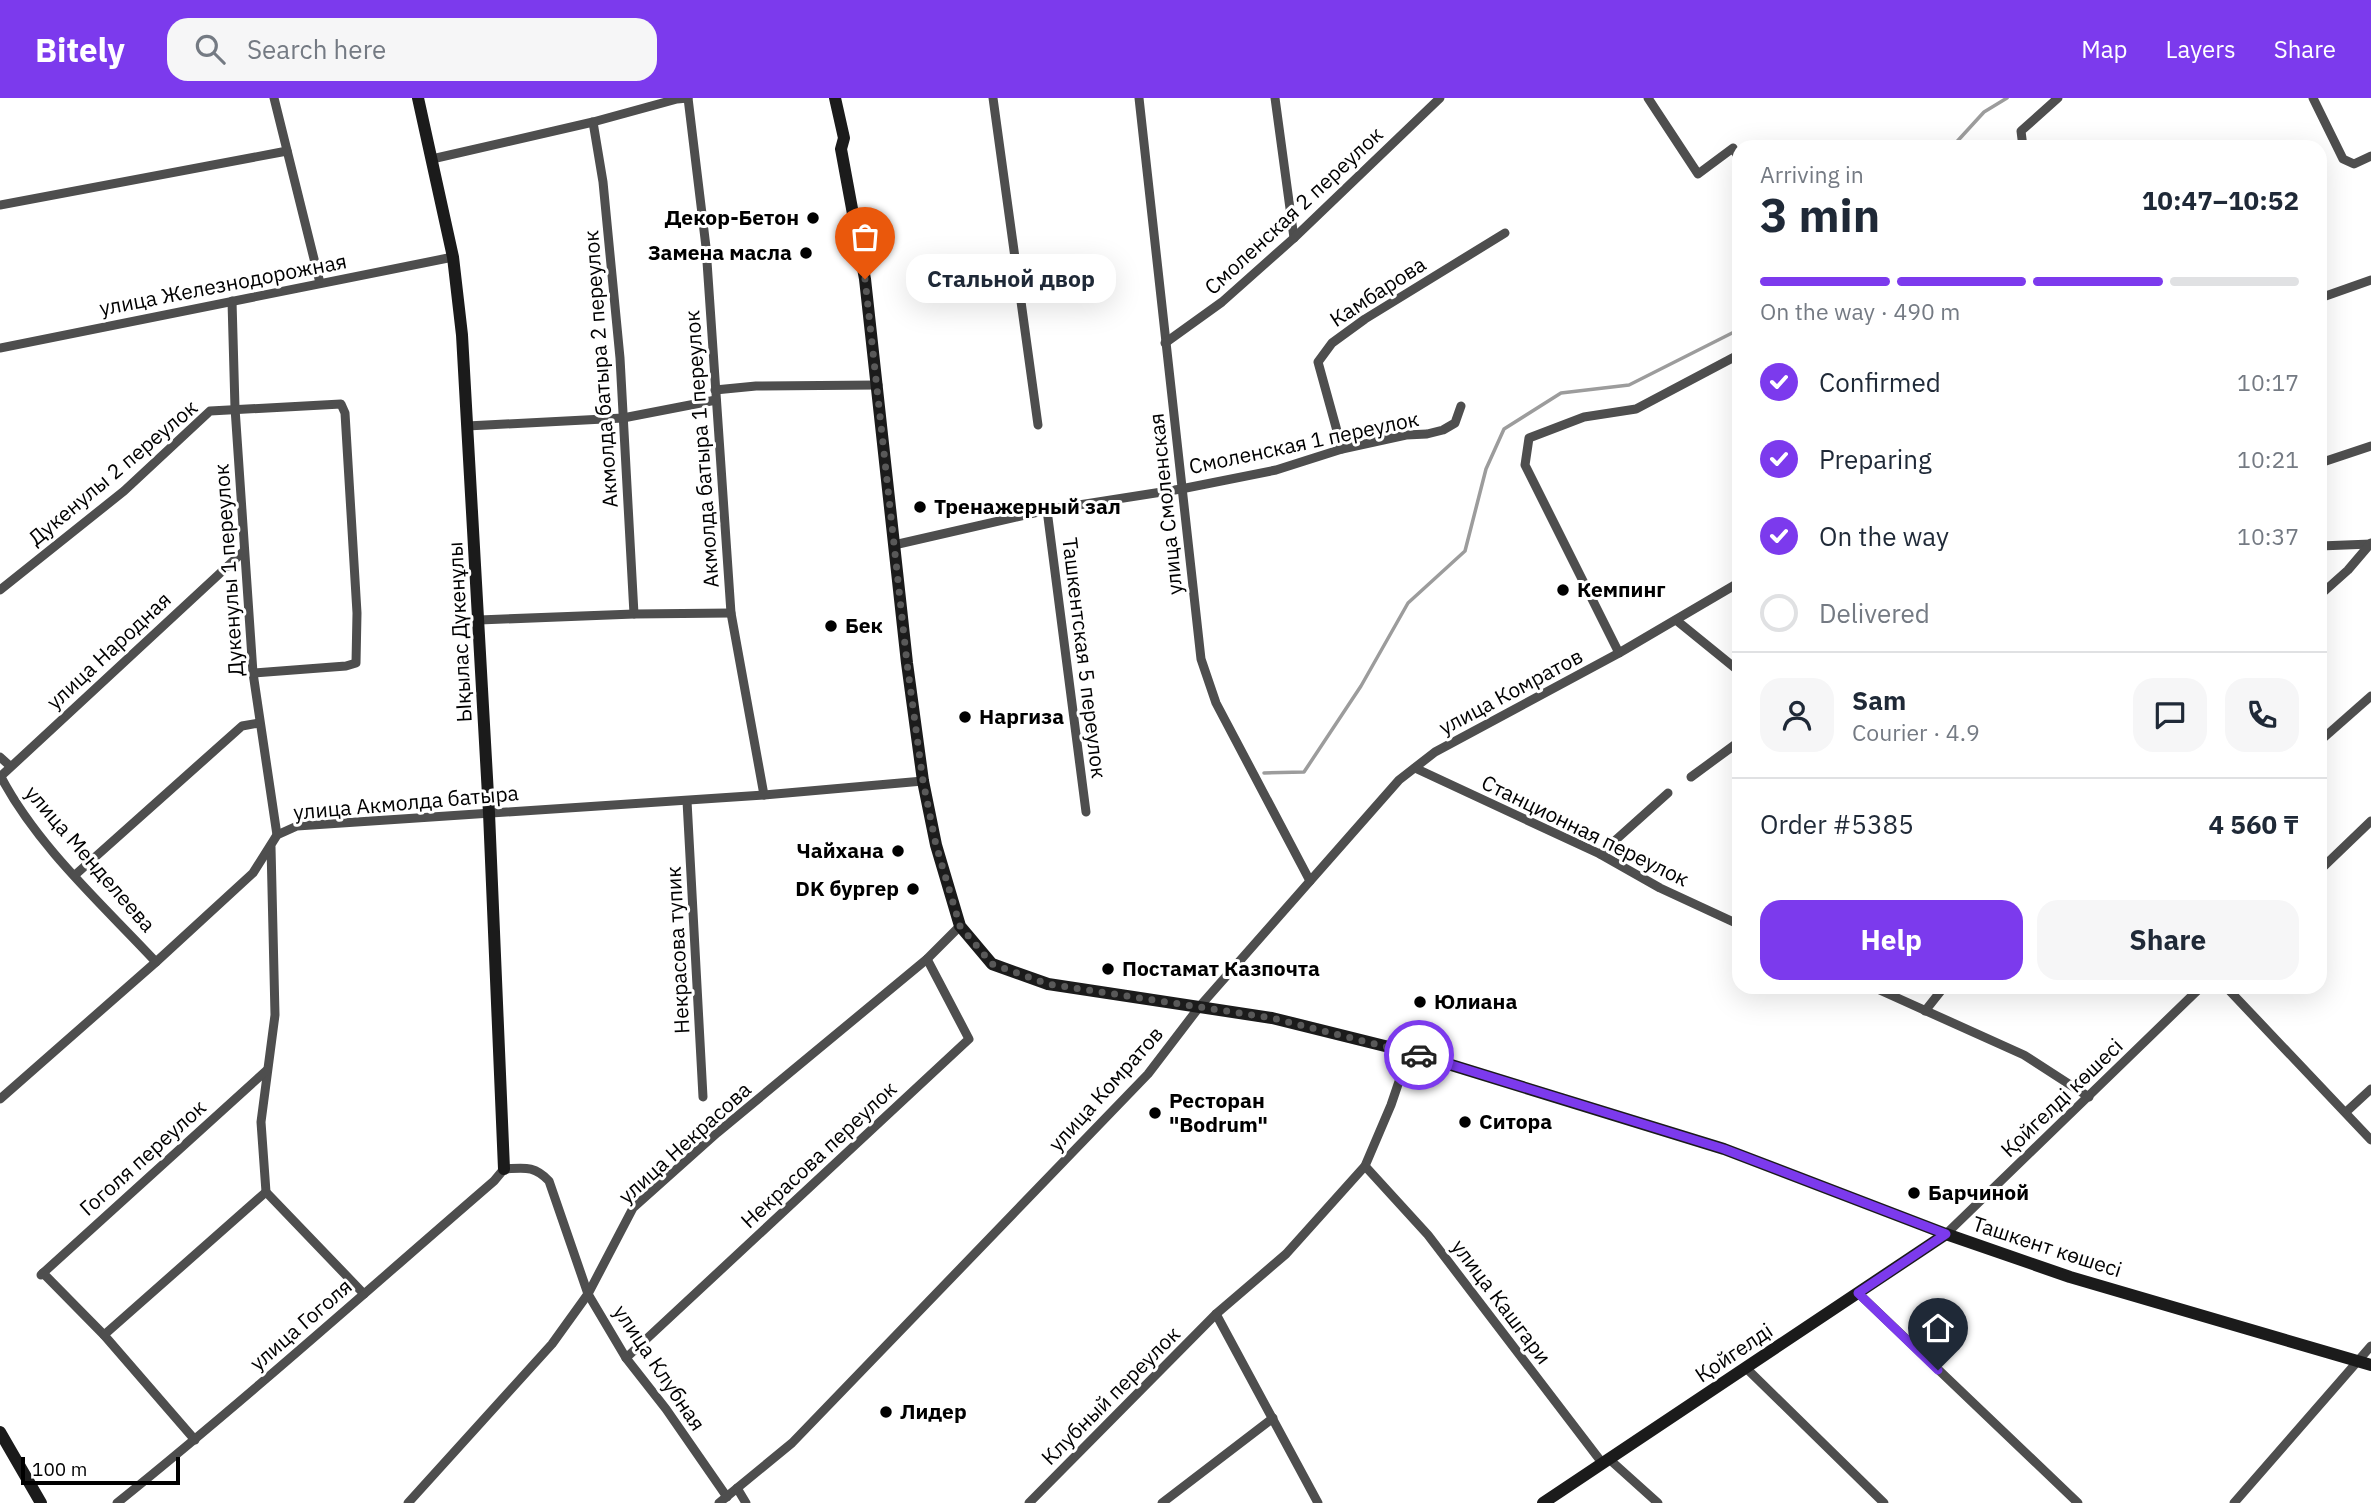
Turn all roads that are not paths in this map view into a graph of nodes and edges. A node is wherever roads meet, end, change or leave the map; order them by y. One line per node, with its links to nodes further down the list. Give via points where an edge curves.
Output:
1 (274, 98): 15 (street)
2 (418, 98): 17 (main road, Ықылас Дүкенұлы)
3 (688, 98): 12 (street, Акмолда батыра 1 переулок); 30 (street, Акмолда батыра 1 переулок, via 706,247)
4 (835, 98): 29 (main road, Ташкент көшесі)
5 (993, 98): 34 (street)
6 (1139, 98): 26 (street, улица Смоленская)
7 (1275, 98): 20 (street)
8 (1440, 98): 20 (street, Смоленская 2 переулок)
9 (1648, 98): 14 (street, via 1698,174)
10 (2057, 98): 13 (street, via 2021,131)
11 (2313, 98): 16 (street, via 2343,159 2354,164)
12 (593, 122): 17 (street, Акмолда батыра 1 переулок); 33 (street, Акмолда батыра 2 переулок, via 603,182)
13 (2022, 140)
14 (1732, 149)
15 (287, 150): 18 (street); 23 (street)
16 (2371, 156)
17 (432, 159): 21 (main road, Ықылас Дүкенұлы)
18 (0, 205)
19 (1505, 233): 37 (street, Камбарова, via 1332,343 1318,362)
20 (1294, 238): 26 (street, Смоленская 2 переулок, via 1223,302)
21 (453, 257): 23 (street, улица Железнодорожная); 35 (main road, Ықылас Дүкенұлы)
22 (2371, 281): 24 (street)
23 (320, 283): 25 (street, улица Железнодорожная)
24 (2327, 296)
25 (232, 301): 27 (street, улица Железнодорожная); 32 (street, Дукенулы 1 переулок)
26 (1166, 343): 39 (street, улица Смоленская)
27 (0, 348)
28 (1732, 358): 52 (street, via 1636,409 1584,417 1529,438 1525,465)
29 (878, 385): 30 (street, via 757,386); 42 (main road, Ташкент көшесі)
30 (715, 395): 33 (street); 48 (street, Акмолда батыра 1 переулок)
31 (1461, 406): 37 (street, Смоленская 1 переулок, via 1455,423 1443,430)
32 (235, 408): 44 (street, Дукенулы 1 переулок); 46 (street, Дукенулы 2 переулок, via 210,411 124,491); 54 (street, Дукенулы 2 переулок, via 341,404 345,413 356,663)
33 (623, 418): 35 (street); 49 (street, Акмолда батыра 2 переулок)
34 (1038, 425)
35 (467, 426): 50 (main road, Ықылас Дүкенұлы)
36 (2371, 446): 38 (street)
37 (1342, 449): 39 (street, Смоленская 1 переулок, via 1276,470)
38 (2327, 461)
39 (1181, 489): 40 (street, Смоленская 1 переулок); 76 (street, улица Смоленская, via 1201,659 1212,692)
40 (1047, 510): 42 (street, Смоленская 1 переулок); 68 (street, Ташкентская 5 переулок)
41 (2371, 544): 43 (street); 47 (street)
42 (894, 545): 64 (main road, Ташкент көшесі)
43 (2327, 546)
44 (244, 551): 54 (street, Дукенулы 1 переулок); 60 (street, улица Народная)
45 (1732, 587): 51 (street, улица Комратов)
46 (0, 590)
47 (2327, 590)
48 (731, 613): 49 (street); 66 (street, Акмолда батыра 1 переулок)
49 (634, 614): 50 (street)
50 (479, 620): 69 (main road, Ықылас Дүкенұлы)
51 (1676, 620): 52 (street, улица Комратов); 53 (street)
52 (1619, 653): 61 (street, улица Комратов, via 1435,752)
53 (1732, 666)
54 (253, 673): 56 (street, Дукенулы 1 переулок)
55 (2371, 696): 57 (street)
56 (260, 723): 71 (street, Дукенулы 1 переулок); 75 (street, via 242,726)
57 (2327, 735)
58 (1732, 747): 63 (street)
59 (0, 757): 60 (street, улица Менделеева)
60 (10, 766): 62 (street, улица Народная)
61 (1415, 768): 73 (street, Станционная переулок); 76 (street, улица Комратов, via 1399,780)
62 (0, 777): 75 (street, улица Менделеева, via 18,809)
63 (1691, 778)
64 (923, 781): 66 (street, улица Акмолда батыра); 78 (main road, Ташкент көшесі)
65 (1668, 793): 73 (street)
66 (764, 796): 67 (street, улица Акмолда батыра)
67 (687, 801): 69 (street, улица Акмолда батыра); 90 (street, Некрасова тупик)
68 (1086, 812)
69 (489, 813): 71 (street, улица Акмолда батыра, via 297,826); 96 (main road, Ықылас Дүкенұлы)
70 (2371, 821): 74 (street)
71 (277, 835): 72 (street, улица Акмолда батыра)
72 (271, 845): 80 (street, улица Акмолда батыра, via 253,873); 88 (street, via 275,1015)
73 (1600, 854): 77 (street, Станционная переулок)
74 (2327, 863)
75 (75, 875): 80 (street, улица Менделеева)
76 (1310, 881): 85 (street, улица Комратов)
77 (1732, 921)
78 (960, 926): 79 (street, улица Некрасова); 85 (main road, Ташкент көшесі, via 992,964 1048,984)
79 (927, 959): 101 (street, улица Некрасова, via 633,1208); 105 (street, Некрасова переулок, via 969,1039)
80 (156, 962): 92 (street, улица Акмолда батыра)
81 (1889, 994): 86 (street)
82 (1938, 994): 86 (street)
83 (2194, 994): 91 (street, Қойгелді көшесі)
84 (2233, 994): 93 (street)
85 (1200, 1006): 87 (main road, Ташкент көшесі, via 1272,1018); 113 (street, улица Комратов, via 1146,1077 792,1443)
86 (1925, 1011): 91 (street, via 2024,1055)
87 (1409, 1052): 95 (street, Клубный переулок); 98 (main road, Ташкент көшесі, via 1724,1149)
88 (267, 1070): 97 (street, via 261,1122); 103 (street, Гоголя переулок, via 41,1274)
89 (2371, 1088): 93 (street)
90 (703, 1097)
91 (2089, 1097): 98 (street, Қойгелді көшесі)
92 (0, 1099)
93 (2346, 1112): 94 (street)
94 (2371, 1140)
95 (1365, 1166): 102 (street, Клубный переулок, via 1286,1254); 112 (street, улица Кашгари, via 1428,1235)
96 (504, 1169): 100 (street, улица Гоголя); 101 (street, улица Клубная, via 539,1170 549,1181)
97 (266, 1192): 100 (street); 103 (street)
98 (1946, 1234): 99 (main road, Қойгелді); 106 (main road, Ташкент көшесі, via 2070,1277)
99 (1858, 1293): 108 (main road, Қойгелді); 125 (street)
100 (364, 1294): 111 (street, улица Гоголя)
101 (588, 1294): 105 (street, улица Клубная); 117 (street, улица Некрасова, via 552,1344)
102 (1216, 1314): 109 (street); 119 (street, Клубный переулок)
103 (104, 1335): 111 (street, Гоголя переулок)
104 (2371, 1346): 106 (street)
105 (626, 1358): 114 (street, улица Клубная, via 666,1409)
106 (2357, 1361): 107 (main road, Ташкент көшесі); 126 (street)
107 (2371, 1365)
108 (1746, 1368): 112 (main road, Қойгелді); 124 (street)
109 (1273, 1418): 120 (street); 121 (street)
110 (0, 1432): 115 (main road)
111 (195, 1440): 116 (street, улица Гоголя)
112 (1606, 1461): 122 (main road, Қойгелді); 123 (street, улица Кашгари)
113 (737, 1488): 114 (street, улица Комратов); 118 (street)
114 (723, 1500)
115 (41, 1503)
116 (117, 1503)
117 (408, 1503)
118 (746, 1503)
119 (1029, 1503)
120 (1163, 1503)
121 (1318, 1503)
122 (1543, 1503)
123 (1658, 1503)
124 (1884, 1503)
125 (2078, 1503)
126 (2234, 1503)

